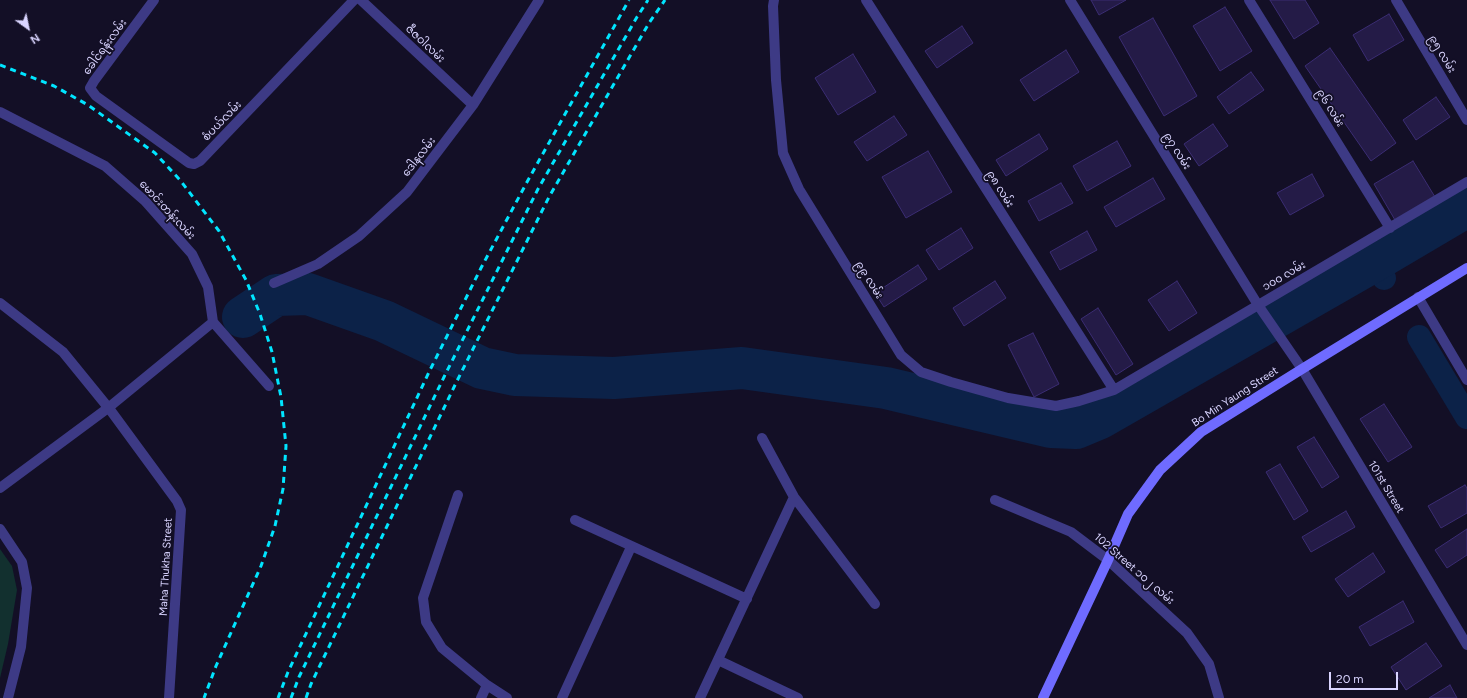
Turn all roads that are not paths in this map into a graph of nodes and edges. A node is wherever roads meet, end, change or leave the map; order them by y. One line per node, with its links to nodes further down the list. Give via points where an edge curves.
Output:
1 (154, 0): 10 (street, ခေါင်ရန်းလမ်း)
2 (354, 0): 10 (street, စံပယ်လမ်း, via 200,161 194,164 96,96)
3 (361, 0): 11 (street, ဇီဇဝါလမ်း)
4 (539, 0): 11 (street, ဒေါနလမ်း)
5 (774, 0): 26 (street, ၉၉ လမ်း, via 776,80 783,153 799,189 901,355 921,372 951,382 1008,398 1056,406)
6 (866, 0): 26 (street, ၉၈ လမ်း)
7 (1070, 0): 20 (street, ၉၇ လမ်း)
8 (1250, 0): 15 (street, ၉၆ လမ်း)
9 (1396, 0): 13 (street, ၉၅ လမ်း)
10 (90, 88)
11 (473, 105): 17 (street, ဒေါနလမ်း, via 407,192 359,236 318,264)
12 (0, 112): 21 (street, မောင်းတန်းလမ်း, via 105,166 145,201 192,254 208,287)
13 (1467, 120)
14 (1467, 182): 15 (street, ၁၀၀ လမ်း)
15 (1390, 228): 20 (street, ၁၀၀ လမ်း)
16 (1467, 268): 18 (main road, Bo Min Yaung Street)
17 (274, 283)
18 (1418, 297): 23 (main road, Bo Min Yaung Street); 24 (street)
19 (0, 303): 27 (street, Maha Thukha Street, via 63,352)
20 (1258, 305): 22 (street, ၉၇ လမ်း); 26 (street, ၁၀၀ လမ်း)
21 (213, 322): 25 (street); 27 (street)
22 (1282, 341): 23 (street, 101st Street)
23 (1302, 369): 36 (main road, Bo Min Yaung Street, via 1200,432 1160,470 1128,514); 39 (street, 101st Street)
24 (1467, 380)
25 (269, 386)
26 (1114, 390)
27 (109, 410): 29 (street); 43 (street, Maha Thukha Street, via 177,501 181,510)
28 (762, 438): 31 (street)
29 (0, 488)
30 (458, 495): 41 (street, via 423,598 426,622 442,648)
31 (794, 497): 37 (street); 38 (street)
32 (995, 500): 36 (street, 102 Street ၁၀၂ လမ်း, via 1071,532)
33 (575, 520): 35 (street)
34 (0, 529): 42 (street, via 22,562 26,588 21,647)
35 (631, 547): 37 (street); 46 (street)
36 (1108, 560): 49 (main road, Bo Min Yaung Street); 50 (street, 102 Street ၁၀၂ လမ်း, via 1187,633 1209,664)
37 (747, 599): 40 (street)
38 (875, 604)
39 (1467, 645)
40 (718, 660): 47 (street); 48 (street)
41 (487, 685): 44 (street); 45 (street)
42 (8, 698)
43 (169, 698)
44 (481, 698)
45 (507, 698)
46 (562, 698)
47 (700, 698)
48 (798, 698)
49 (1043, 698)
50 (1218, 698)

